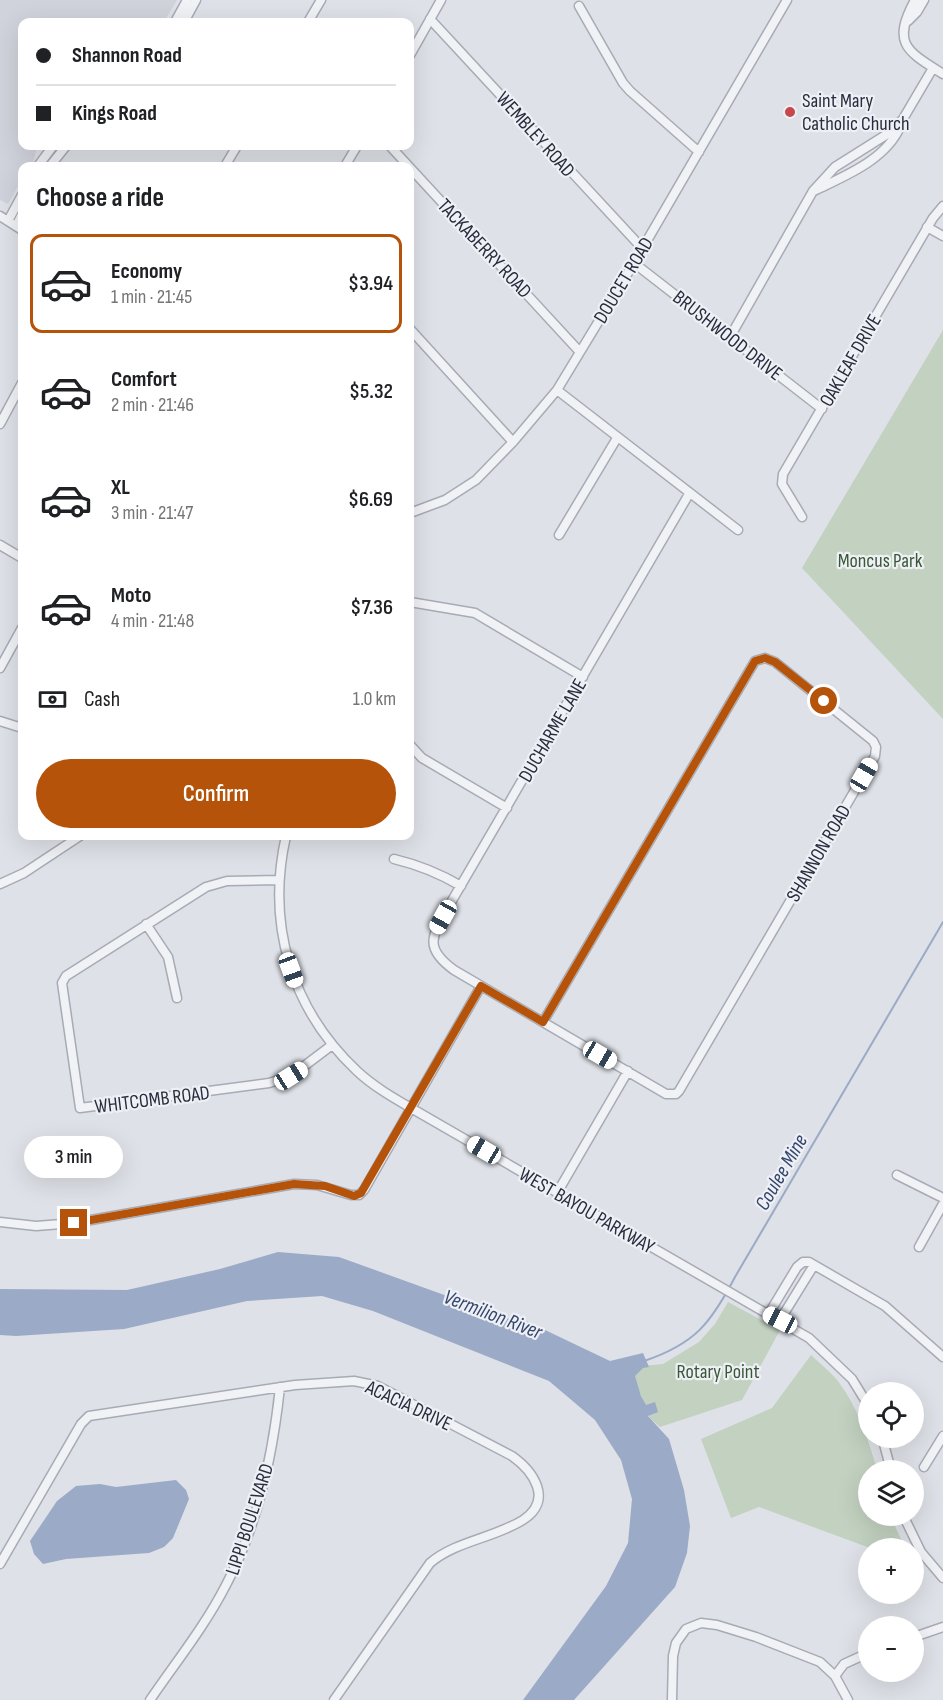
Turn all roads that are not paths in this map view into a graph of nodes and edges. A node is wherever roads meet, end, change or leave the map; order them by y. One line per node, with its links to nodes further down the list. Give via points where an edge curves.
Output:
1 (321, 0): 10 (street)
2 (441, 0): 11 (street)
3 (787, 0): 19 (street, DOUCET ROAD)
4 (915, 0): 12 (street)
5 (924, 0): 12 (street)
6 (190, 3): 8 (street); 9 (street)
7 (579, 6): 19 (street, via 630,91)
8 (178, 18)
9 (185, 18)
10 (310, 18)
11 (430, 19): 13 (street); 30 (street, WEMBLEY ROAD)
12 (907, 22): 14 (street, via 903,34 906,47)
13 (414, 47)
14 (933, 68): 15 (street); 16 (street)
15 (943, 74)
16 (903, 119): 23 (street, via 889,133 835,167); 23 (street, via 896,136 883,151)
17 (53, 150): 20 (street)
18 (394, 150): 21 (street, TACKABERRY ROAD)
19 (699, 152): 30 (street, DOUCET ROAD)
20 (42, 162)
21 (405, 162)
22 (414, 172): 34 (street, TACKABERRY ROAD)
23 (813, 191): 33 (street)
24 (18, 200): 26 (street)
25 (943, 206): 28 (street, OAKLEAF DRIVE)
26 (4, 218): 27 (street)
27 (18, 227)
28 (927, 227): 29 (street); 37 (street, OAKLEAF DRIVE)
29 (943, 236)
30 (642, 248): 31 (street, DOUCET ROAD)
31 (634, 263): 33 (street, BRUSHWOOD DRIVE); 34 (street, DOUCET ROAD)
32 (414, 333): 40 (street)
33 (730, 338): 37 (street, BRUSHWOOD DRIVE)
34 (579, 351): 36 (street, DOUCET ROAD)
35 (18, 390): 38 (street)
36 (557, 390): 39 (street); 40 (street, DOUCET ROAD)
37 (822, 409): 43 (street, OAKLEAF DRIVE, via 782,477 782,484)
38 (0, 424)
39 (617, 438): 41 (street); 45 (street)
40 (513, 441): 42 (street, DOUCET ROAD, via 489,468 458,493)
41 (689, 494): 44 (street); 51 (street, DUCHARME LANE)
42 (414, 512)
43 (802, 517)
44 (738, 530)
45 (559, 535)
46 (0, 545): 47 (street)
47 (18, 556)
48 (414, 603): 51 (street, via 474,613)
49 (18, 635): 50 (street)
50 (0, 668)
51 (583, 677): 55 (street, DUCHARME LANE)
52 (0, 721): 53 (street)
53 (18, 727)
54 (414, 749): 55 (street, via 422,758)
55 (507, 808): 61 (street, DUCHARME LANE)
56 (74, 840): 60 (street)
57 (285, 840): 59 (street, WEST BAYOU PARKWAY)
58 (394, 859): 61 (street, via 418,864)
59 (279, 880): 62 (street, WHITCOMB ROAD, via 216,883); 67 (street, WEST BAYOU PARKWAY, via 280,921 291,970 305,1003)
60 (0, 884)
61 (461, 886): 63 (street, DUCHARME LANE, via 432,940 436,954)
62 (146, 924): 65 (street, via 168,957); 67 (street, WHITCOMB ROAD, via 66,976 62,983 80,1108 269,1083 291,1076)
63 (448, 966): 64 (street, SHANNON ROAD)
64 (481, 986): 66 (street, SHANNON ROAD); 69 (street)
65 (177, 998)
66 (543, 1022): 68 (street, SHANNON ROAD); 68 (street, SHANNON ROAD, via 752,665 759,659 770,659 873,741 875,756 679,1091 666,1094)
67 (332, 1045): 69 (street, WEST BAYOU PARKWAY, via 367,1080)
68 (628, 1071): 71 (street)
69 (411, 1108): 71 (street, WEST BAYOU PARKWAY); 74 (street, via 357,1196 325,1186 294,1184 66,1224)
70 (897, 1175): 72 (street)
71 (557, 1193): 77 (street, WEST BAYOU PARKWAY)
72 (943, 1198)
73 (943, 1204): 75 (street)
74 (0, 1222)
75 (919, 1247)
76 (814, 1265): 77 (street, via 803,1262 798,1267); 78 (street); 79 (street, via 885,1306)
77 (768, 1315): 78 (street, WEST BAYOU PARKWAY)
78 (780, 1320): 81 (street, WEST BAYOU PARKWAY, via 827,1353)
79 (943, 1357)
80 (280, 1387): 85 (street, ACACIA DRIVE, via 87,1417); 91 (street, LIPPI BOULEVARD, via 267,1467 253,1520 232,1573 214,1608); 92 (street, ACACIA DRIVE, via 354,1381 378,1386 512,1456 532,1474 538,1489 534,1510 523,1520 430,1563)
81 (858, 1388)
82 (943, 1436): 83 (street)
83 (924, 1467)
84 (908, 1526): 86 (street, via 921,1552)
85 (0, 1564)
86 (943, 1578)
87 (943, 1627): 88 (street)
88 (924, 1634)
89 (858, 1658): 90 (street, via 844,1664)
90 (835, 1676): 93 (street, via 811,1658 717,1625 698,1623 686,1629 676,1643); 94 (street)
91 (150, 1700)
92 (334, 1700)
93 (672, 1700)
94 (848, 1700)

